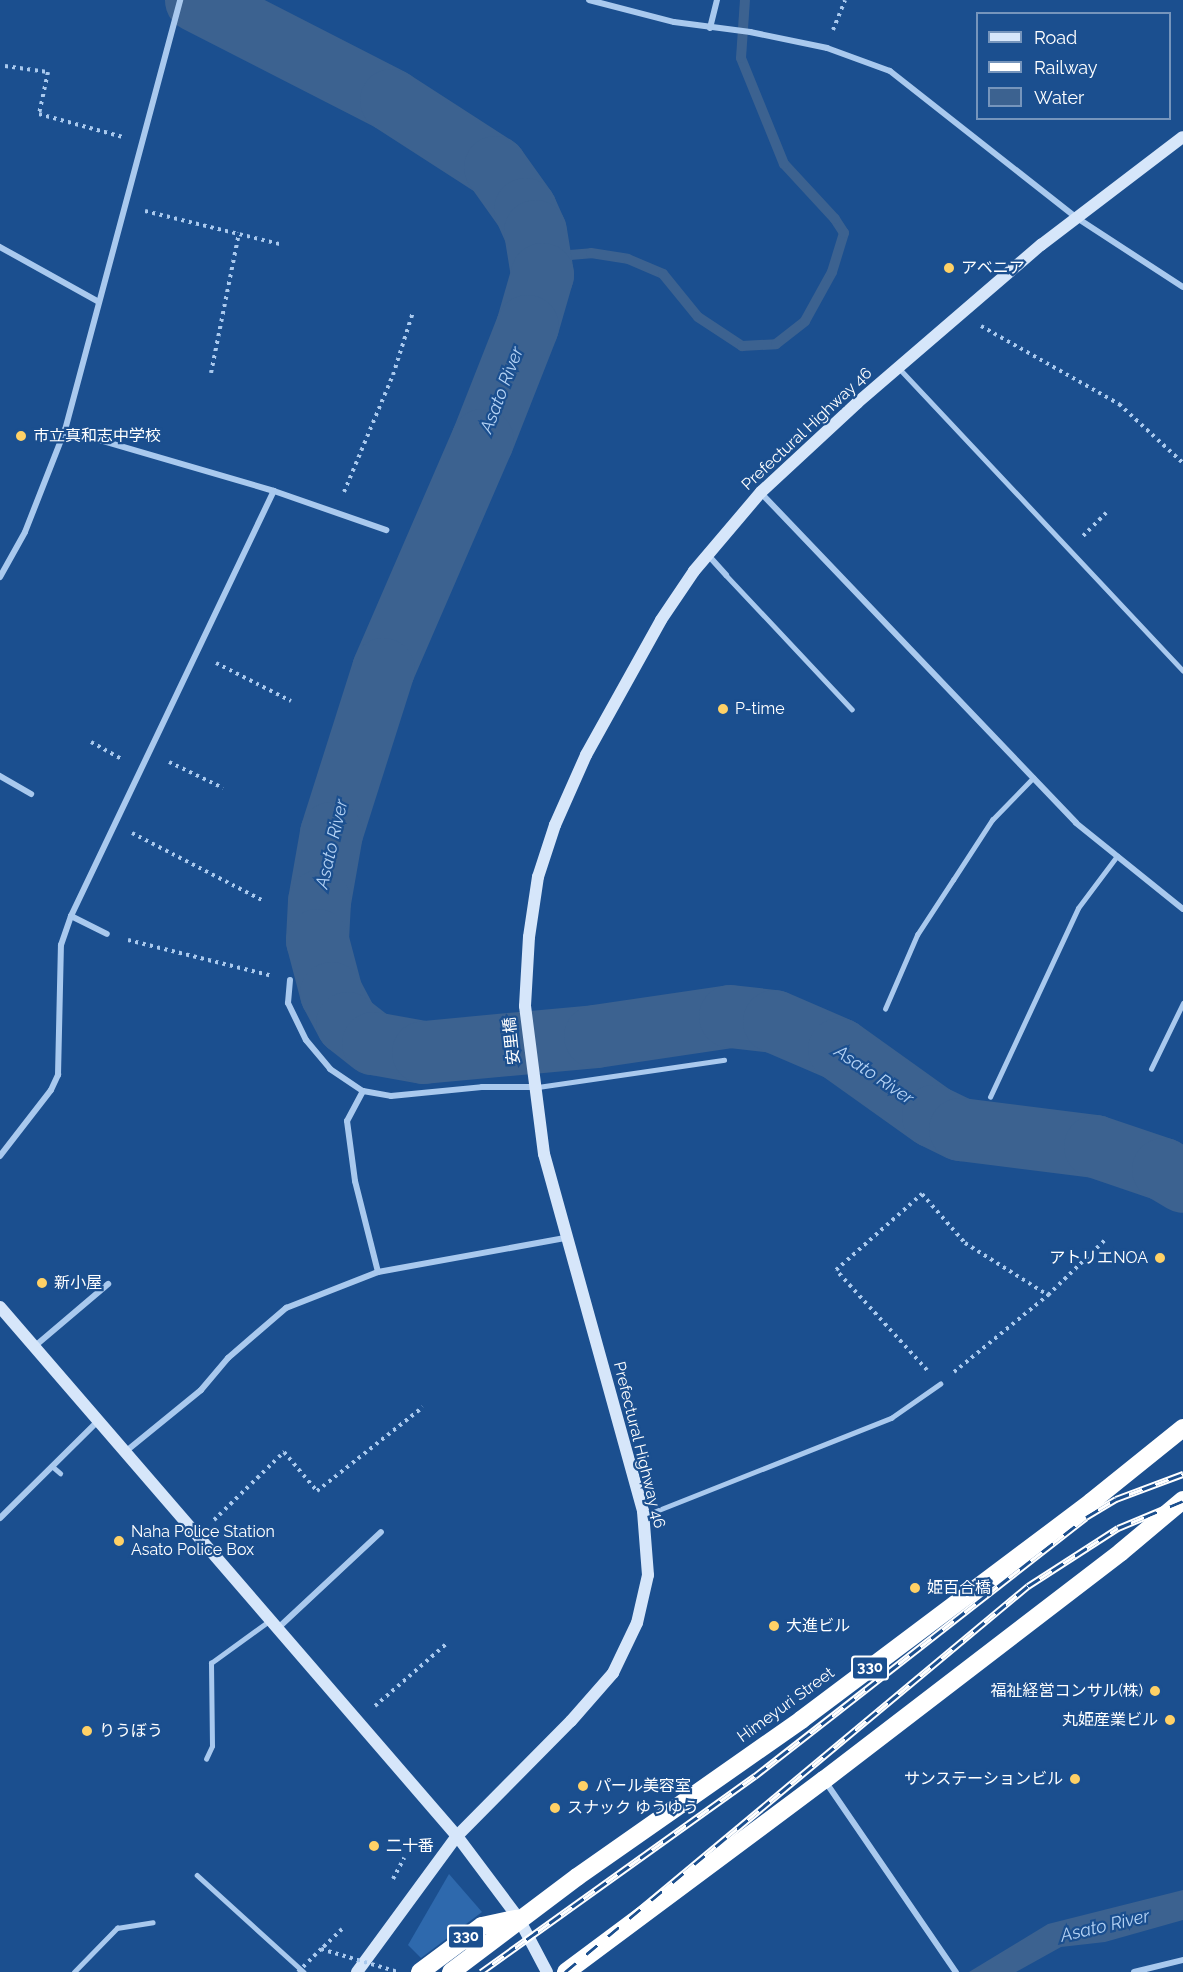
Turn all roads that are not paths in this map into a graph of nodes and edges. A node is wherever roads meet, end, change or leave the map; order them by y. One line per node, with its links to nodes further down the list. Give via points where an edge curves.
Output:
1 (180, 0): 9 (street)
2 (589, 0): 4 (street)
3 (717, 0): 4 (street)
4 (710, 28): 6 (street, via 827,48 890,71)
5 (1183, 137): 6 (main road, Prefectural Highway 46)
6 (1077, 218): 8 (street); 10 (main road, Prefectural Highway 46)
7 (0, 247): 9 (street)
8 (1183, 287)
9 (99, 302): 11 (street)
10 (898, 368): 13 (main road, Prefectural Highway 46); 18 (lane)
11 (65, 430): 12 (street); 17 (street, via 25,532)
12 (274, 491): 14 (street, via 338,510); 25 (street)
13 (761, 492): 15 (main road, Prefectural Highway 46); 21 (street)
14 (386, 530)
15 (708, 555): 16 (street); 29 (main road, Prefectural Highway 46, via 630,672 555,825 532,905)
16 (726, 575): 19 (lane)
17 (0, 577)
18 (1183, 670)
19 (852, 708)
20 (0, 776): 22 (street)
21 (1033, 778): 23 (street, via 1076,823); 30 (lane, via 992,820 952,880 917,935)
22 (31, 794)
23 (1117, 855): 24 (street); 36 (lane, via 1078,908)
24 (1183, 909)
25 (71, 916): 26 (street); 37 (street, via 61,945 58,1075 51,1090)
26 (107, 934)
27 (290, 980): 35 (street, via 288,1003 306,1040 330,1069)
28 (1183, 1003): 32 (lane)
29 (525, 1006): 33 (main road, 安里橋)
30 (885, 1009)
31 (724, 1060): 34 (lane)
32 (1151, 1069)
33 (532, 1072): 34 (main road, Prefectural Highway 46)
34 (533, 1087): 35 (street, via 482,1087 391,1096); 38 (main road, Prefectural Highway 46, via 544,1154)
35 (363, 1091): 39 (street, via 346,1121 355,1181)
36 (990, 1097)
37 (0, 1156)
38 (566, 1238): 39 (street); 50 (main road, Prefectural Highway 46)
39 (378, 1272): 46 (street, via 286,1308 228,1358 201,1390)
40 (108, 1284): 42 (street)
41 (0, 1307): 42 (main road)
42 (34, 1347): 44 (main road)
43 (940, 1384): 50 (lane, via 891,1418)
44 (98, 1421): 46 (main road); 47 (street)
45 (1183, 1428): 58 (highway, Himeyuri Street / 330, via 1091,1502 801,1719)
46 (125, 1452): 53 (main road)
47 (52, 1466): 48 (lane); 51 (street)
48 (60, 1473)
49 (1183, 1500): 55 (highway)
50 (644, 1516): 56 (main road, Prefectural Highway 46, via 648,1575 637,1623 613,1672 571,1722)
51 (0, 1518)
52 (381, 1532): 53 (street)
53 (273, 1625): 54 (lane, via 211,1663 212,1746); 56 (main road)
54 (206, 1759)
55 (824, 1780): 61 (street); 68 (highway)
56 (456, 1836): 58 (main road); 64 (main road, Prefectural Highway 46)
57 (197, 1875): 63 (lane)
58 (519, 1919): 65 (highway, 330, via 482,1926); 66 (highway, 330); 67 (main road)
59 (153, 1922): 62 (lane, via 117,1928)
60 (1183, 1960): 69 (street)
61 (955, 1969)
62 (74, 1972)
63 (304, 1972)
64 (357, 1972)
65 (420, 1972)
66 (451, 1972)
67 (547, 1972)
68 (567, 1972)
69 (1134, 1972)

